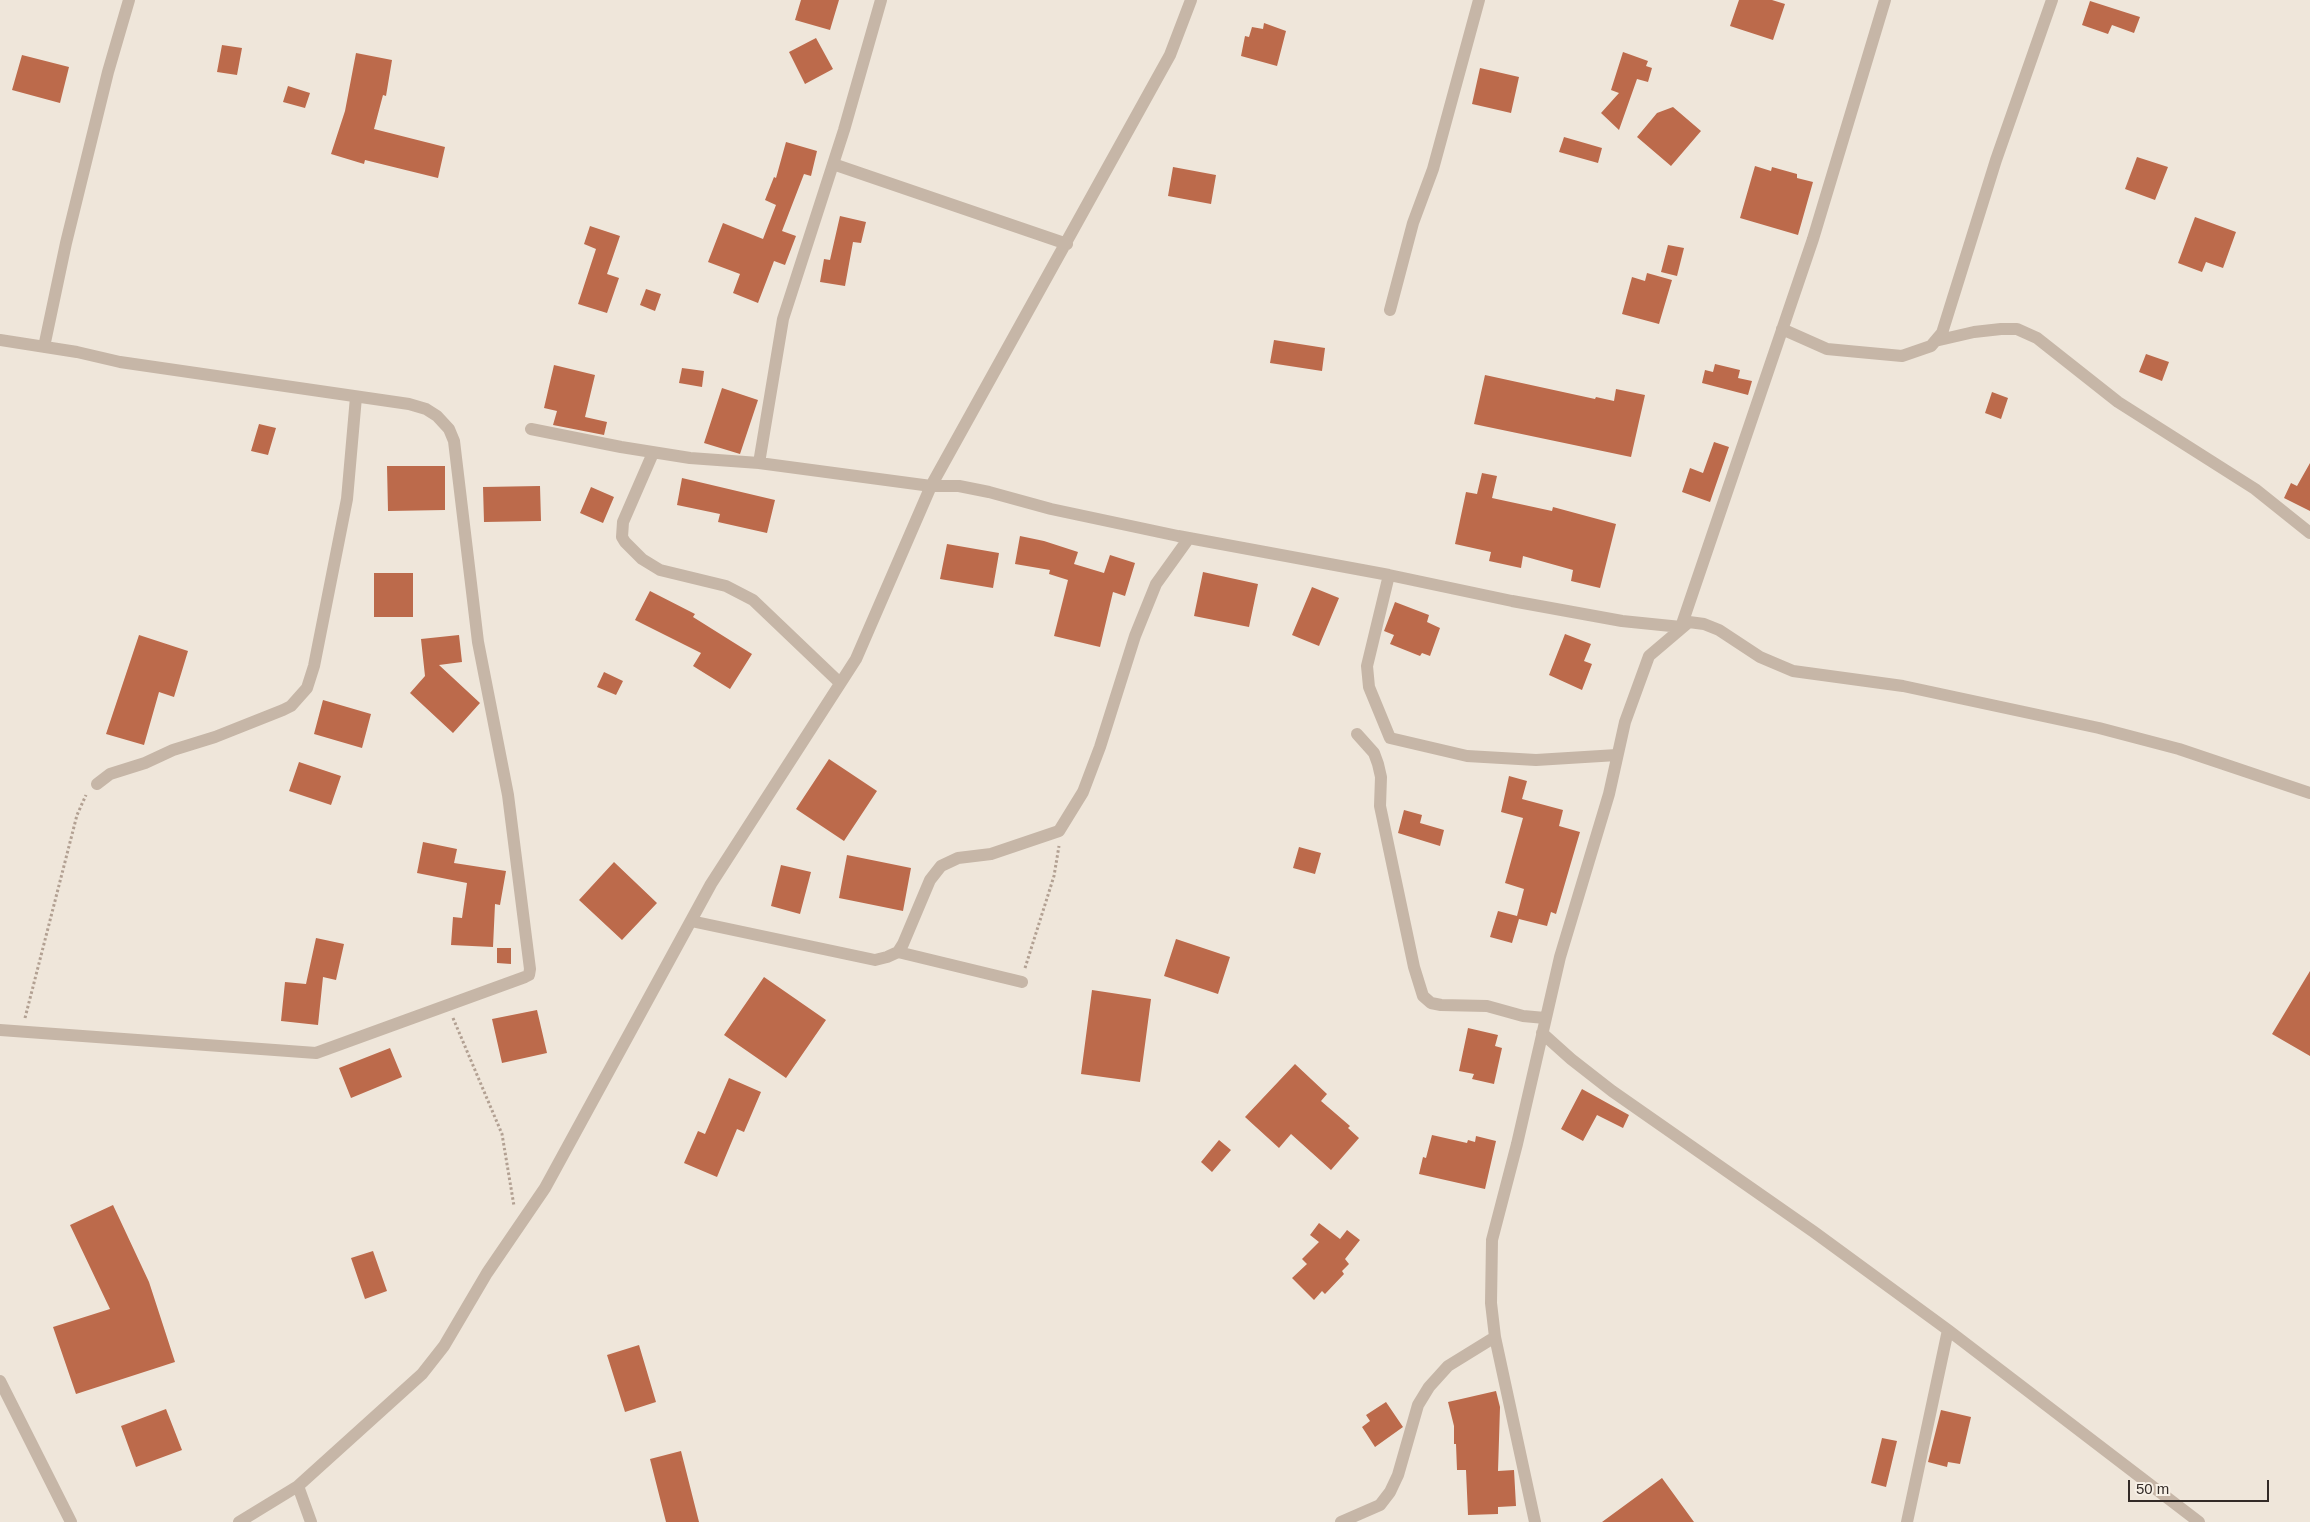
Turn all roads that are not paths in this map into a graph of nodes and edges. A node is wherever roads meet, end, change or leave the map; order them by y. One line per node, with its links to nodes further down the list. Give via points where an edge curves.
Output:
1 (129, 0): 13 (street, via 66,243)
2 (881, 0): 7 (street)
3 (1191, 0): 8 (street, via 1170,55)
4 (1479, 0): 9 (street)
5 (1885, 0): 10 (street, via 1813,239)
6 (2052, 0): 12 (street, via 1996,160 1942,333)
7 (833, 164): 8 (street); 17 (street, via 783,319)
8 (1067, 244): 18 (street)
9 (1390, 310)
10 (1782, 329): 12 (street, via 1827,349 1876,355 1902,356 1931,346); 22 (street)
11 (0, 340): 13 (street)
12 (1935, 341): 19 (street, via 1974,332 2017,329 2037,338 2118,402 2255,489)
13 (44, 347): 14 (street, via 120,362)
14 (356, 397): 26 (street, via 347,499 307,688 283,710 110,774); 32 (street, via 426,409 437,416 453,435 478,642 508,795 530,973 525,978 316,1053)
15 (531, 428): 16 (street)
16 (653, 453): 17 (street); 23 (street, via 623,522 625,542 642,559 660,570 721,584 753,600)
17 (759, 463): 18 (street)
18 (931, 486): 20 (street, via 959,486 989,492 1051,509); 23 (street, via 856,659)
19 (2310, 534)
20 (1189, 538): 21 (street); 29 (street, via 1156,584 1135,636 1083,792 1059,831 991,854 958,858 941,866 930,880)
21 (1389, 575): 22 (street, via 1622,621); 25 (street, via 1367,666 1369,687 1390,738 1467,756 1536,760)
22 (1682, 627): 25 (street, via 1649,656 1635,691); 27 (street, via 1689,622 1704,624 1760,657 1794,671 1903,686 2098,728 2179,749)
23 (840, 683): 28 (street, via 711,884)
24 (1357, 734): 31 (street, via 1374,752 1378,764 1380,806 1414,968 1423,996 1441,1005 1480,1005)
25 (1617, 755): 31 (street, via 1609,794)
26 (97, 784)
27 (2310, 793)
28 (691, 921): 29 (street, via 876,960); 37 (street, via 546,1188 518,1226 444,1346 422,1374)
29 (898, 952): 30 (street)
30 (1022, 982)
31 (1545, 1018): 33 (street)
32 (0, 1030)
33 (1542, 1033): 34 (street, via 1612,1091); 35 (street, via 1492,1240)
34 (1948, 1330): 43 (street); 44 (street)
35 (1494, 1337): 41 (street, via 1448,1366 1429,1387 1418,1405 1398,1475 1380,1505); 42 (street)
36 (0, 1381): 38 (street)
37 (298, 1486): 39 (street); 40 (street)
38 (70, 1522)
39 (239, 1522)
40 (311, 1522)
41 (1341, 1522)
42 (1535, 1522)
43 (1907, 1522)
44 (2199, 1522)

